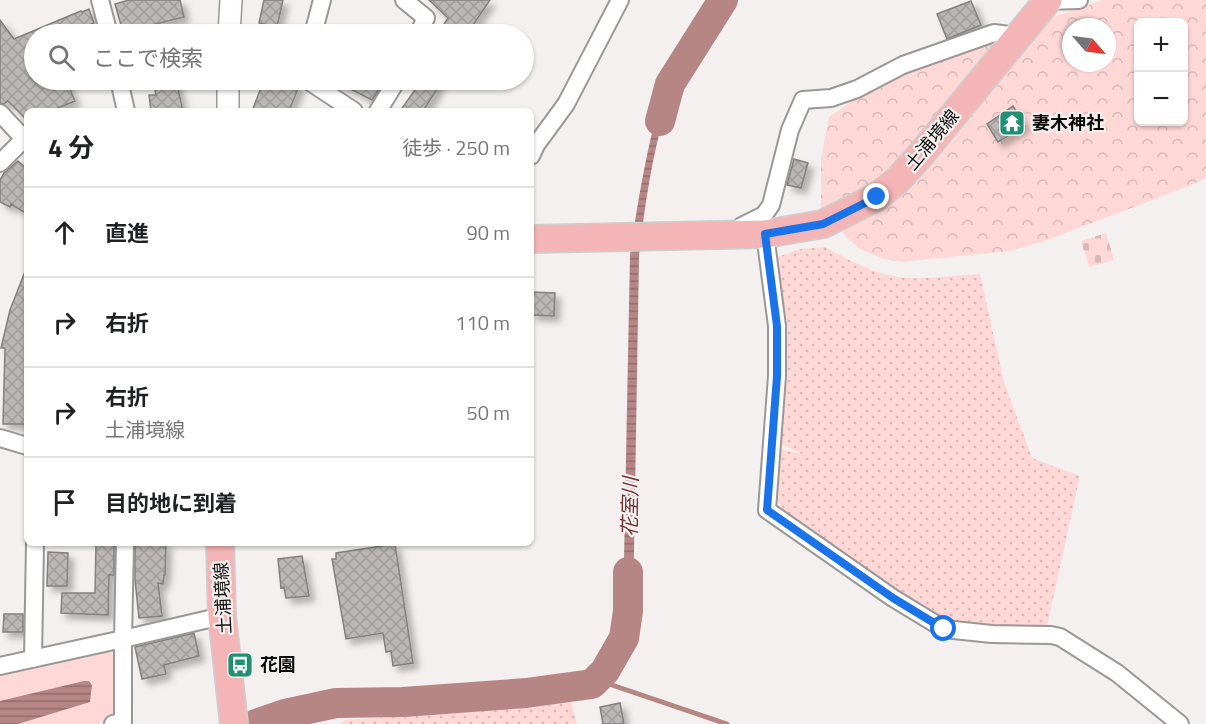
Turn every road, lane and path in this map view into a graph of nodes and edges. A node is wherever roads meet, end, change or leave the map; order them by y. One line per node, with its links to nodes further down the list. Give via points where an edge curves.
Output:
1 (100, 0): 8 (street)
2 (231, 0): 9 (street)
3 (322, 0): 10 (street)
4 (404, 0): 11 (street, via 426,18)
5 (620, 0): 24 (street, via 566,104)
6 (1047, 0): 7 (street); 12 (main road, 土浦境線)
7 (1079, 0)
8 (106, 24)
9 (230, 24)
10 (316, 24)
11 (423, 24)
12 (1018, 36): 26 (main road, 土浦境線, via 923,152 877,197 823,224); 26 (street, via 994,33 903,65 857,89 831,98 803,100 790,130 771,205 764,215 742,226)
13 (121, 90): 17 (street)
14 (228, 90): 18 (street)
15 (322, 90): 19 (street)
16 (391, 90): 20 (street)
17 (125, 108)
18 (228, 108)
19 (349, 108)
20 (380, 108)
21 (0, 113): 22 (street)
22 (24, 140)
23 (24, 142): 25 (street)
24 (534, 149)
25 (0, 163)
26 (754, 234): 27 (main road, 土浦境線); 39 (street, via 777,326 767,510 944,629 1060,638 1117,673)
27 (534, 239)
28 (0, 438): 29 (street)
29 (24, 445)
30 (35, 546): 35 (street)
31 (125, 546): 34 (street)
32 (220, 546): 33 (main road, 土浦境線)
33 (222, 616): 34 (street); 37 (main road, 土浦境線)
34 (123, 639): 35 (street); 38 (street, via 123,721)
35 (33, 659): 36 (street)
36 (0, 666)
37 (233, 712)
38 (113, 724)
39 (1180, 724)

